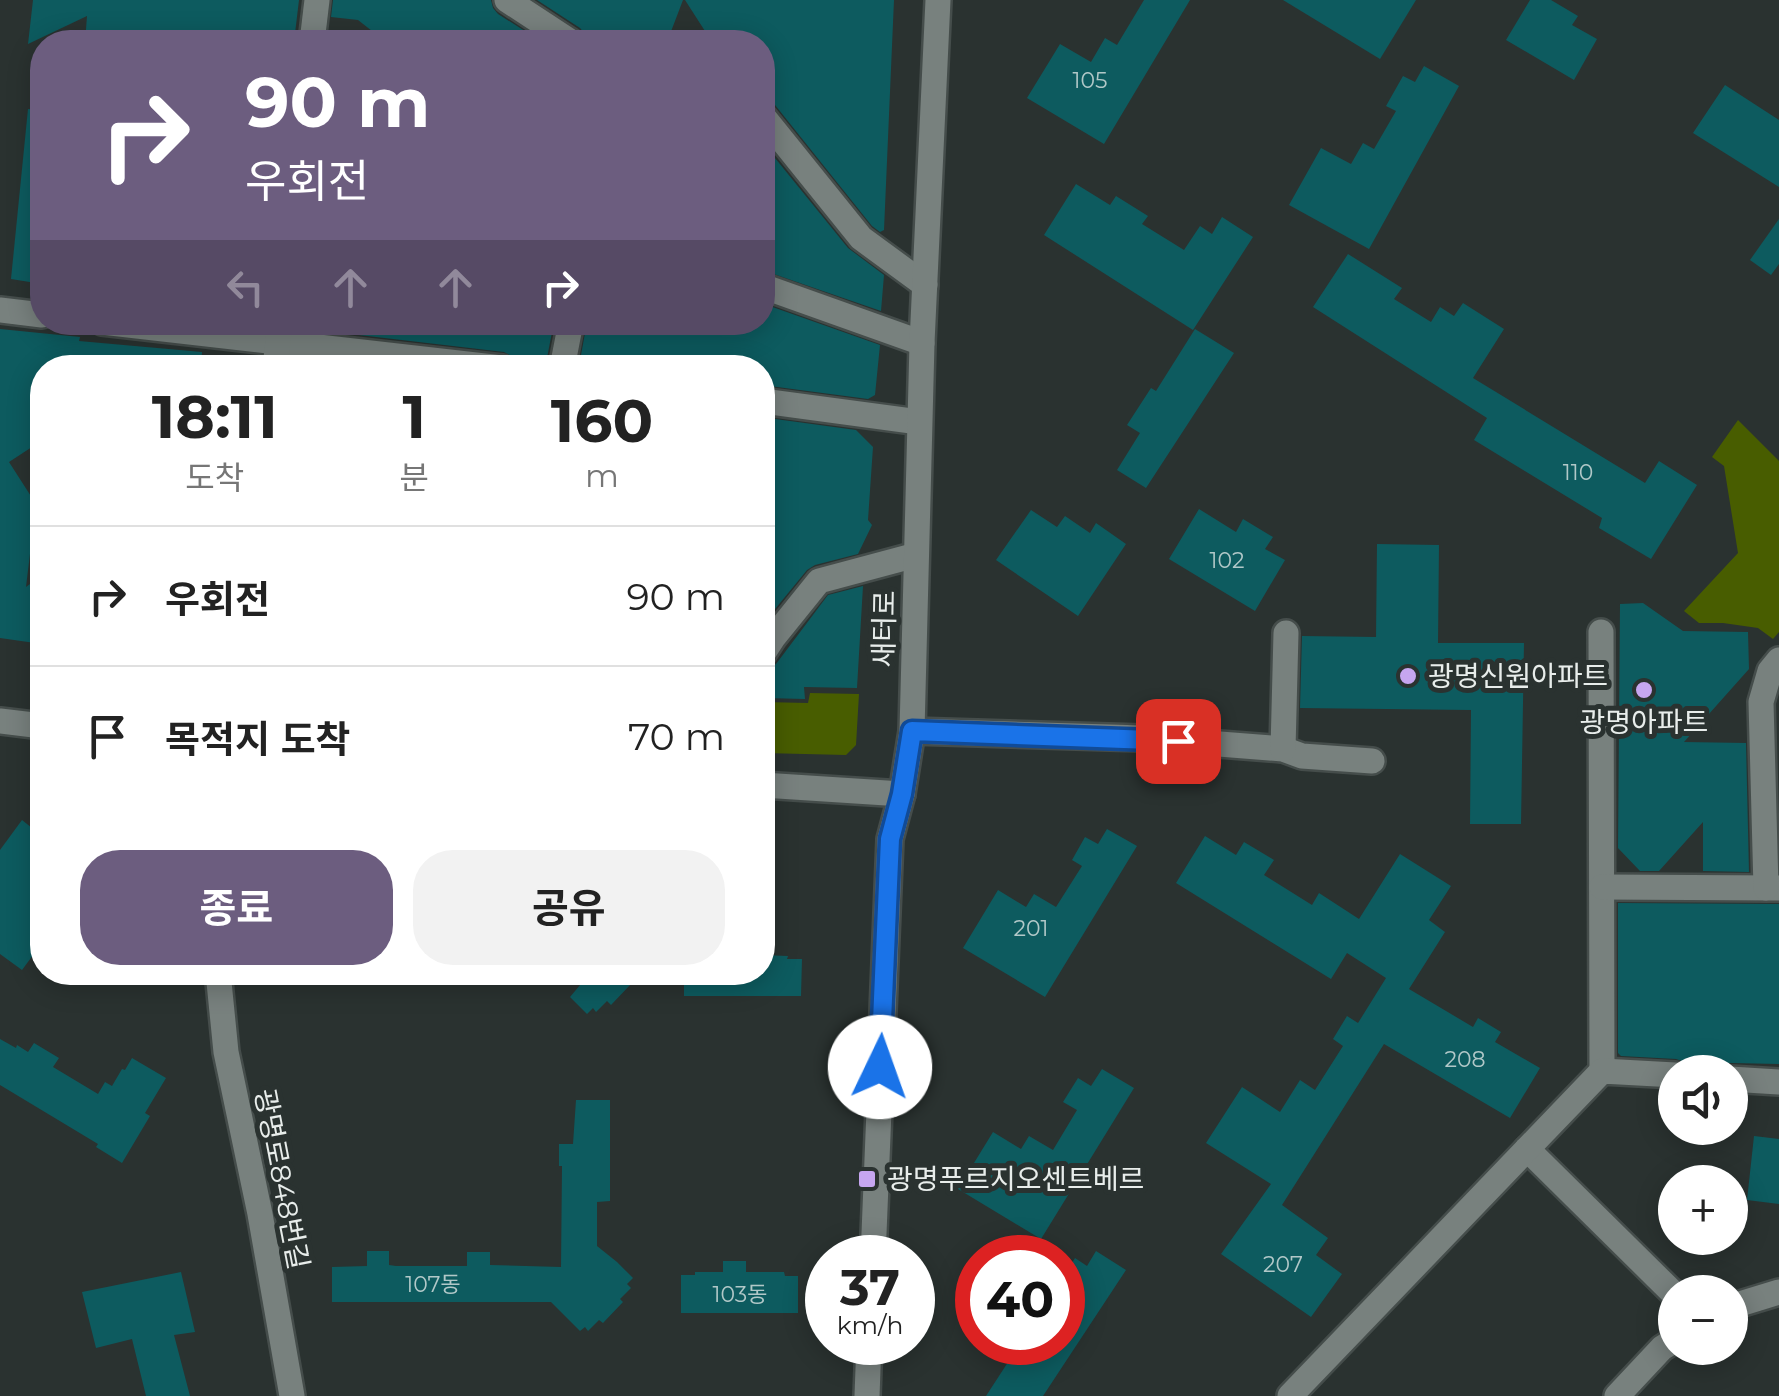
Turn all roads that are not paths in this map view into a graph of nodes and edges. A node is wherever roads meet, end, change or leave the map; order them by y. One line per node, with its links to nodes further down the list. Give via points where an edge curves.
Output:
1 (318, 0): 4 (street)
2 (507, 0): 5 (street)
3 (938, 0): 7 (street, 새터로)
4 (314, 30)
5 (551, 30)
6 (775, 131): 7 (street, via 862,238)
7 (924, 285): 12 (street, 새터로)
8 (775, 291): 12 (street)
9 (0, 310): 10 (street)
10 (30, 314)
11 (209, 335): 13 (street)
12 (922, 343): 16 (street, 새터로)
13 (278, 344): 14 (street)
14 (381, 355)
15 (775, 403): 16 (street)
16 (919, 422): 17 (street, 새터로)
17 (916, 555): 20 (street, via 819,581); 24 (street, 새터로)
18 (1601, 632): 29 (street)
19 (1286, 633): 25 (street)
20 (775, 636)
21 (1779, 660): 30 (street, via 1760,702)
22 (0, 721): 23 (street)
23 (30, 725)
24 (912, 731): 25 (street); 28 (street, 새터로)
25 (1283, 748): 26 (street, via 1302,756)
26 (1372, 761)
27 (775, 786): 28 (street)
28 (902, 794): 37 (street, 새터로, via 890,839)
29 (1602, 887): 30 (street); 32 (street)
30 (1773, 888)
31 (219, 985): 43 (street, 광명로848번길, via 226,1052)
32 (1602, 1071): 33 (street); 36 (street)
33 (1658, 1074)
34 (1748, 1080): 35 (street)
35 (1779, 1082)
36 (1528, 1149): 38 (street); 45 (street)
37 (874, 1235)
38 (1658, 1278)
39 (1779, 1292): 40 (street)
40 (1748, 1302)
41 (1658, 1352): 46 (street)
42 (868, 1365): 44 (street)
43 (292, 1396)
44 (867, 1396)
45 (1290, 1396)
46 (1617, 1396)

